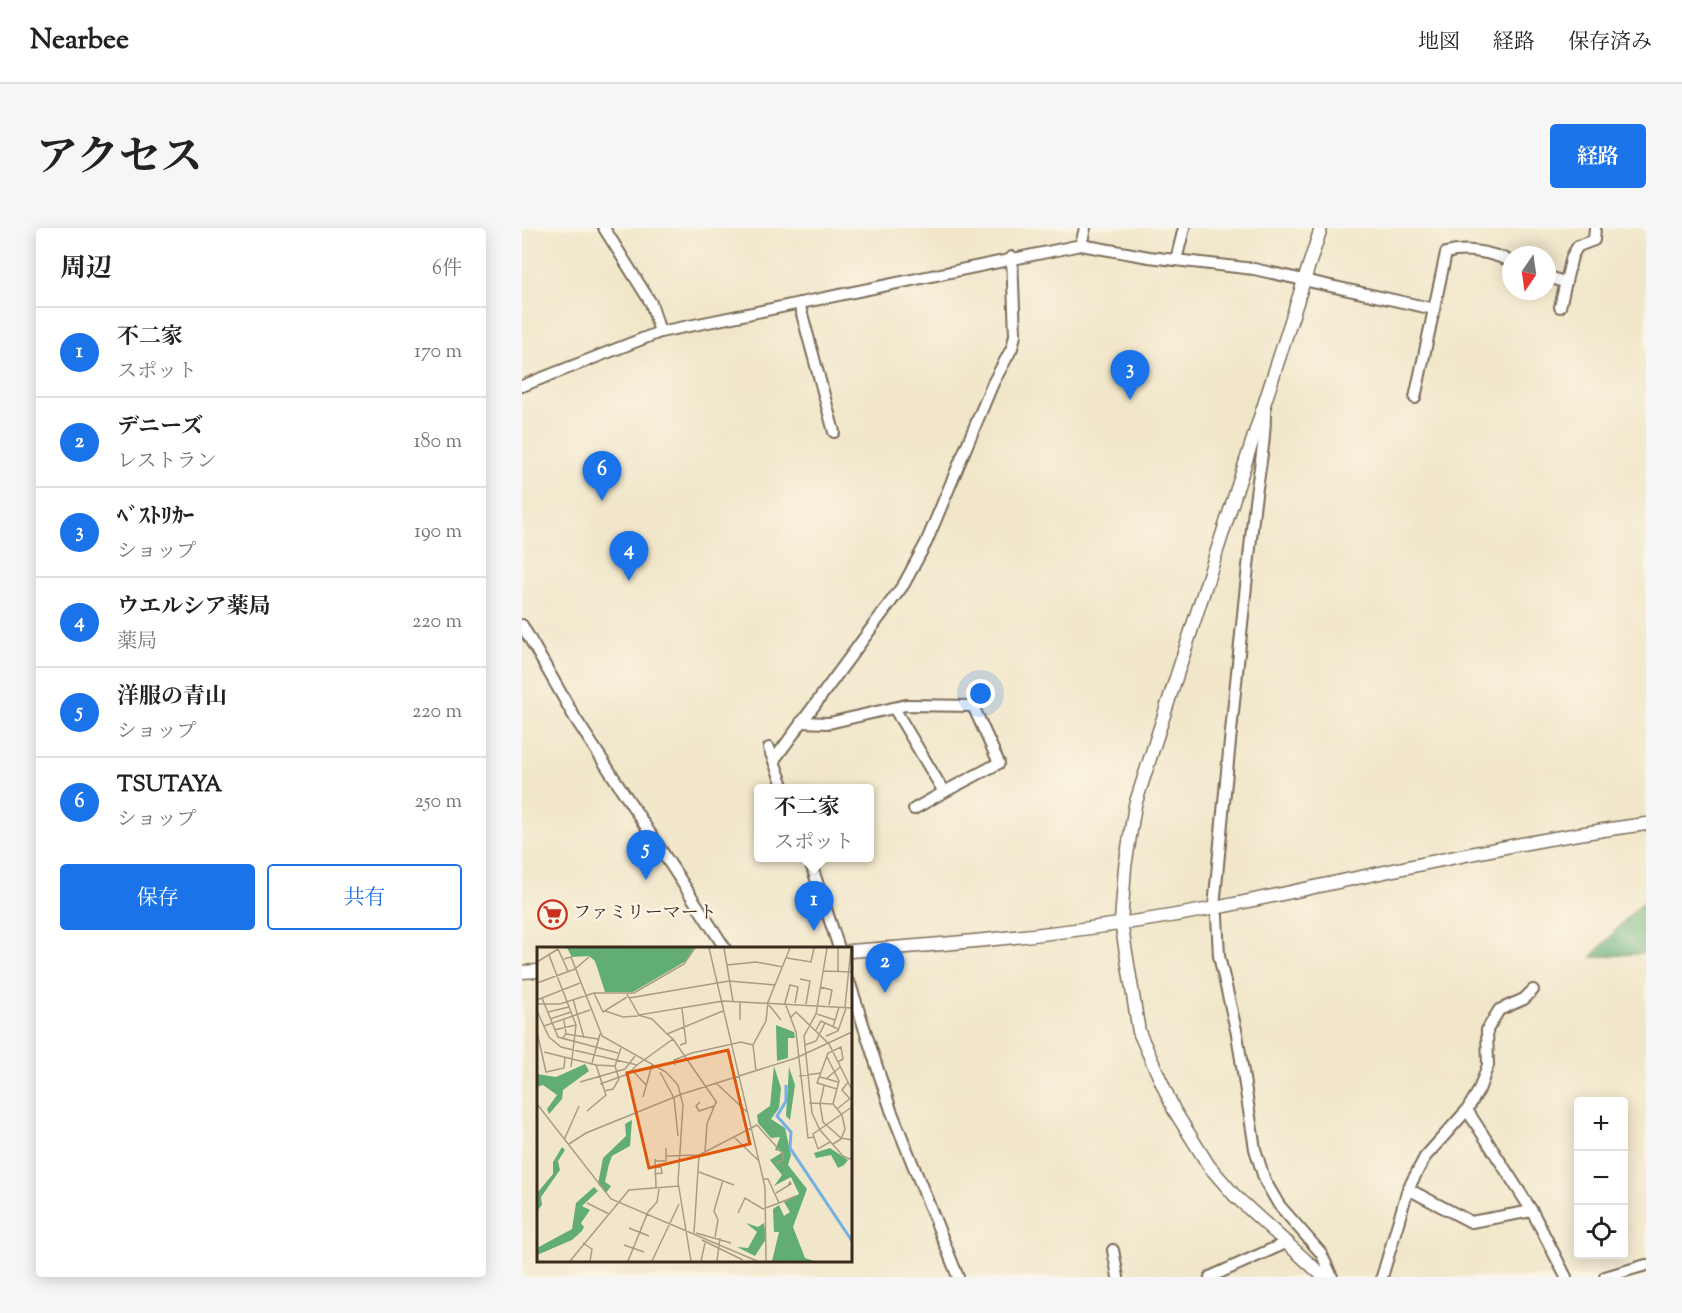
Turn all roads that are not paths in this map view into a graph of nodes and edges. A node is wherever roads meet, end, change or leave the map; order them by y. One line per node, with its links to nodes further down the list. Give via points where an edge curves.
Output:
1 (604, 228): 16 (street, via 651,303)
2 (1085, 228): 6 (street)
3 (1184, 228): 9 (street)
4 (1321, 228): 10 (street)
5 (1595, 228): 12 (street, via 1594,240 1578,246 1572,256)
6 (1081, 245): 7 (street); 9 (street)
7 (1012, 257): 13 (street); 23 (street, via 1012,348 993,383 926,543 904,584)
8 (1502, 257): 15 (street, via 1458,249 1446,253)
9 (1176, 260): 10 (street)
10 (1305, 279): 15 (street); 19 (street)
11 (1556, 279): 12 (street)
12 (1566, 283): 14 (street)
13 (799, 303): 16 (street); 20 (street)
14 (1560, 307)
15 (1434, 309): 18 (street)
16 (660, 332): 17 (street)
17 (522, 386)
18 (1415, 398)
19 (1265, 406): 31 (street, via 1266,433 1254,512); 32 (street, via 1135,805)
20 (834, 432)
21 (522, 625): 33 (street, via 576,718)
22 (894, 708): 23 (street, via 829,723); 27 (street); 27 (street, via 973,706 999,763)
23 (801, 722): 25 (street)
24 (769, 748): 25 (street)
25 (774, 760): 26 (street)
26 (782, 784)
27 (944, 792): 28 (street)
28 (914, 809)
29 (1646, 824): 31 (street, via 1426,861)
30 (810, 862): 34 (street)
31 (1214, 908): 32 (street); 50 (street, via 1219,956 1237,1034 1255,1149 1279,1205 1321,1253)
32 (1121, 922): 35 (street, via 972,943); 43 (street, via 1139,1032 1174,1110 1209,1166 1235,1196)
33 (724, 947)
34 (839, 947)
35 (852, 951)
36 (537, 971): 37 (street)
37 (522, 972)
38 (852, 990): 46 (street, via 891,1110)
39 (1533, 990): 40 (street, via 1524,999 1499,1010 1487,1030 1488,1065)
40 (1467, 1110): 41 (street, via 1425,1156); 42 (street)
41 (1408, 1190): 42 (street, via 1471,1222); 51 (street)
42 (1532, 1211): 52 (street)
43 (1288, 1242): 48 (street); 49 (street)
44 (1113, 1251): 47 (street)
45 (1646, 1265): 53 (street)
46 (958, 1277)
47 (1118, 1277)
48 (1210, 1277)
49 (1324, 1277)
50 (1332, 1277)
51 (1382, 1277)
52 (1566, 1277)
53 (1605, 1277)

